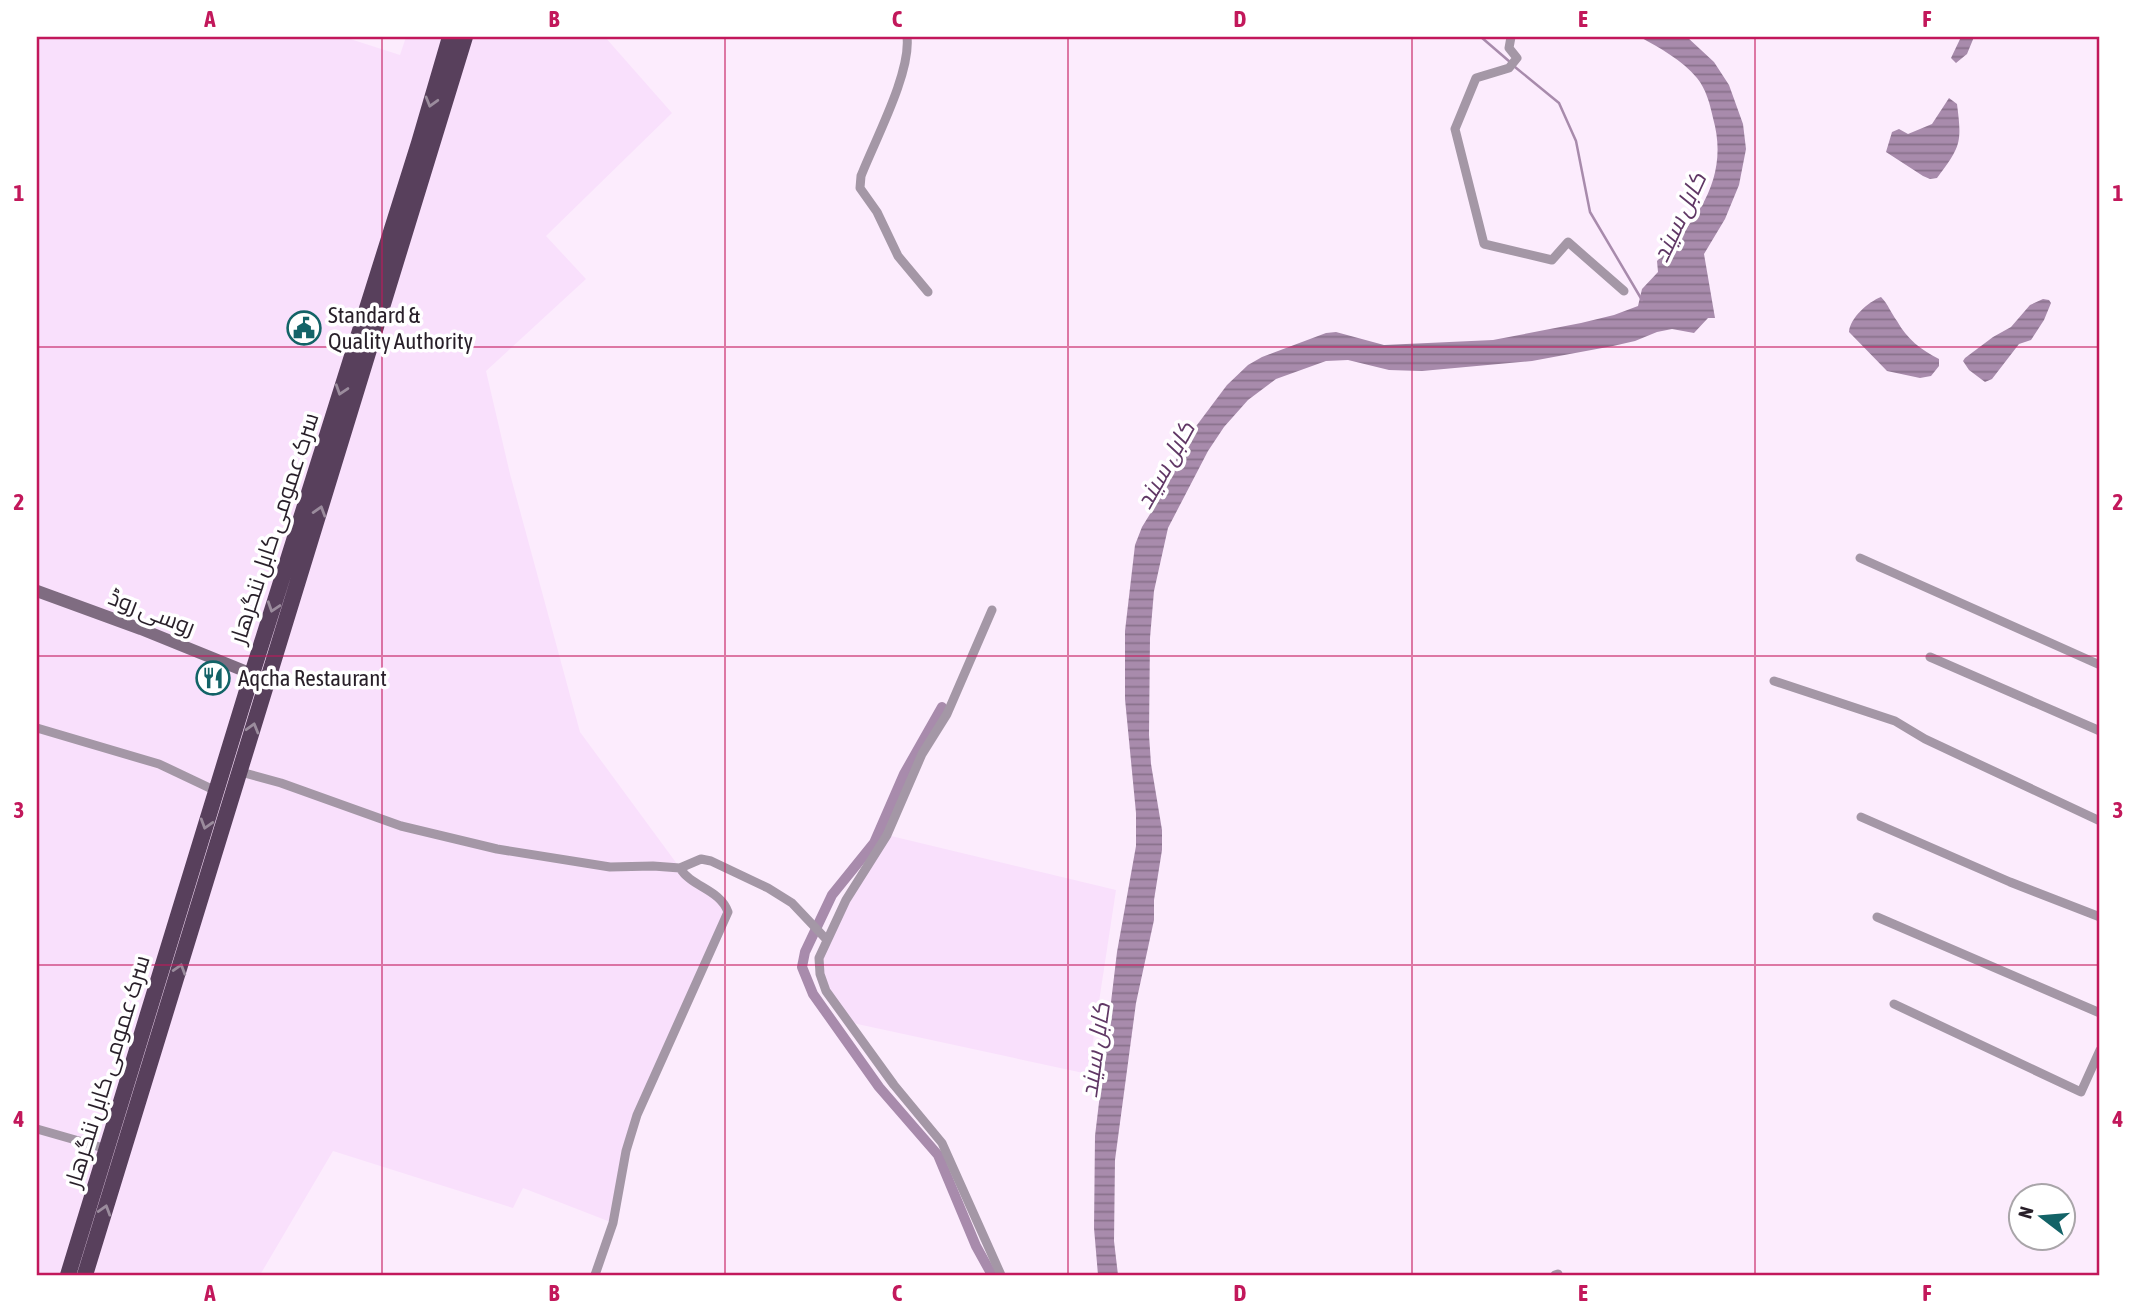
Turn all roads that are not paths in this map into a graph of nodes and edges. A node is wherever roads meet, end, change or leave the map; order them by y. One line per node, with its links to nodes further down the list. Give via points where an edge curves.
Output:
1 (907, 37): 5 (street, via 903,72 860,176 860,188 898,256)
2 (1511, 37): 4 (street, via 1509,48 1517,58 1509,68 1476,78 1455,129 1484,244 1552,260 1568,242)
3 (457, 38): 11 (highway, سرک عمومی کابل ننگرهار, one-way to 11, via 419,143); 15 (highway, سرک عمومی کابل ننگرهار, one-way to 3, via 383,311)
4 (1624, 291)
5 (928, 292)
6 (1860, 558): 10 (street)
7 (37, 591): 11 (main road, روسی روڈ)
8 (992, 610): 22 (street, via 947,715 922,754 887,835)
9 (1930, 657): 14 (street)
10 (2100, 664)
11 (251, 674): 16 (highway, سرک عمومی کابل ننگرهار)
12 (1774, 681): 18 (street, via 1895,721)
13 (37, 728): 16 (street, via 159,764)
14 (2100, 731)
15 (241, 772): 19 (street, via 401,826 497,849 610,867); 25 (highway, سرک عمومی کابل ننگرهار, one-way to 15)
16 (215, 791): 24 (highway, سرک عمومی کابل ننگرهار, one-way to 24)
17 (1861, 817): 21 (street)
18 (2100, 821)
19 (680, 868): 22 (street, via 701,859 711,861 768,888 792,903); 32 (street, via 709,889 728,912 637,1115 613,1223)
20 (1877, 917): 26 (street)
21 (2100, 917)
22 (827, 940): 33 (street, via 819,958 826,991 942,1143)
23 (1894, 1004): 27 (street, via 2081,1092)
24 (151, 1007): 25 (highway); 29 (highway, سرک عمومی کابل ننگرهار)
25 (167, 1011): 31 (highway, سرک عمومی کابل ننگرهار, one-way to 25)
26 (2100, 1013)
27 (2100, 1050)
28 (37, 1129): 29 (street)
29 (107, 1149): 30 (highway, سرک عمومی کابل ننگرهار)
30 (68, 1275)
31 (85, 1275)
32 (595, 1275)
33 (1001, 1275)

